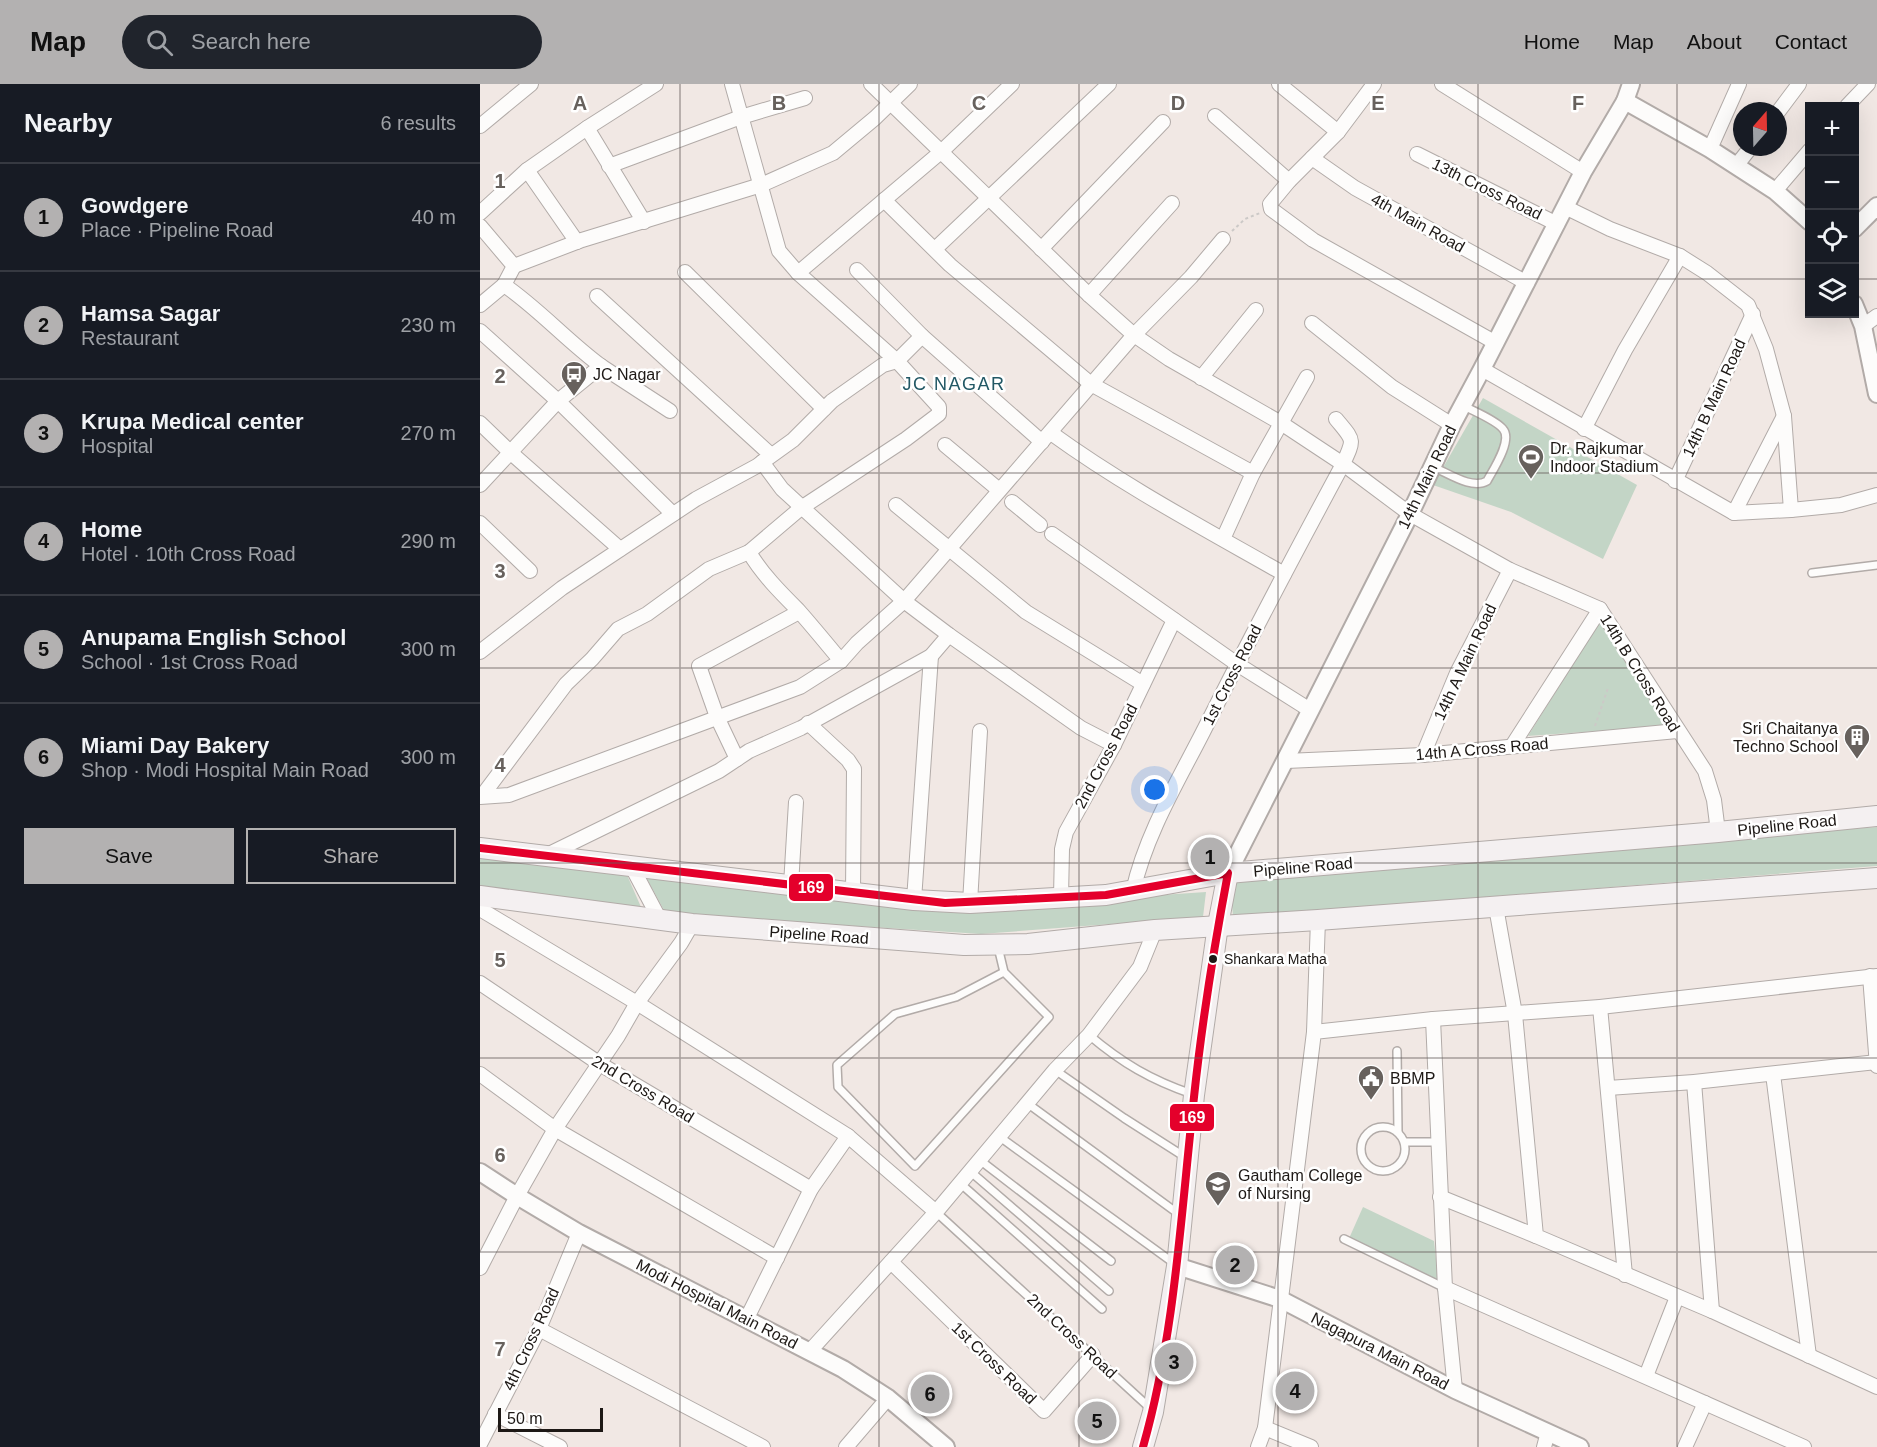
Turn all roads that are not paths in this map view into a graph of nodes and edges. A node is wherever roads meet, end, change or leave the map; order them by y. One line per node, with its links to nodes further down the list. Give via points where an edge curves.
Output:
1 (531, 84): 23 (street)
2 (656, 84): 24 (street)
3 (732, 84): 21 (street)
4 (871, 84): 19 (street, 14th B Cross Road)
5 (910, 84): 19 (street)
6 (1012, 84): 27 (street)
7 (1109, 84): 39 (street)
8 (1279, 84): 25 (street)
9 (1374, 84): 25 (street)
10 (1442, 84): 35 (street)
11 (1631, 84): 16 (street, 14th Main Road)
12 (1739, 84): 26 (street)
13 (1800, 84): 17 (street)
14 (1868, 84): 18 (street)
15 (805, 98): 21 (street)
16 (1625, 101): 26 (street); 35 (street, 14th Main Road)
17 (1786, 102)
18 (1851, 102)
19 (891, 103): 27 (street, 14th B Cross Road); 37 (street, via 840,148)
20 (1215, 116): 36 (street)
21 (741, 117): 32 (street); 37 (street)
22 (1163, 122): 53 (street)
23 (480, 126)
24 (587, 128): 32 (street); 34 (street)
25 (1338, 132): 31 (street)
26 (1710, 149): 33 (street)
27 (942, 151): 39 (street, 14th B Cross Road); 40 (street)
28 (1418, 154): 47 (street, 13th Cross Road)
29 (1805, 155): 38 (street)
30 (1744, 156): 33 (street)
31 (1312, 158): 36 (street); 59 (street, 4th Main Road, via 1355,188)
32 (609, 166): 46 (street)
33 (1736, 166): 38 (street)
34 (527, 170): 44 (street); 51 (street)
35 (1583, 172): 43 (street, 14th Main Road)
36 (1289, 181): 72 (street, via 1270,204 1271,209 1313,240)
37 (762, 185): 46 (street); 58 (street, via 779,251)
38 (1775, 191): 45 (street)
39 (989, 199): 52 (street); 53 (street, 14th B Cross Road)
40 (884, 200): 52 (street); 58 (street)
41 (1172, 203): 61 (street)
42 (1877, 206): 48 (street)
43 (1565, 207): 47 (street, 14th Main Road); 54 (street, 13th Cross Road)
44 (480, 213)
45 (1805, 218)
46 (644, 222): 51 (street)
47 (1557, 224): 59 (street, 14th Main Road)
48 (1859, 224)
49 (480, 226): 55 (street)
50 (1223, 238): 70 (street)
51 (577, 242): 55 (street)
52 (935, 249): 78 (street)
53 (1041, 249): 61 (street, 14th B Cross Road)
54 (1680, 256): 66 (street, 13th Cross Road, via 1748,305); 89 (street)
55 (514, 266): 60 (street)
56 (857, 270): 71 (street)
57 (685, 272): 82 (street)
58 (798, 273): 73 (street)
59 (1527, 283): 72 (street, 14th Main Road)
60 (504, 285): 63 (street); 74 (street)
61 (1089, 295): 70 (street, 14th B Cross Road)
62 (597, 296): 93 (street)
63 (480, 305)
64 (1859, 309): 67 (street)
65 (1256, 310): 77 (street)
66 (1753, 314): 84 (street, 13th Cross Road); 97 (street, 14th B Main Road)
67 (1870, 321): 79 (street)
68 (1312, 323): 88 (street, via 1392,387)
69 (480, 331): 80 (street)
70 (1134, 335): 77 (street, 14th B Cross Road); 78 (street)
71 (922, 336): 73 (street); 90 (street)
72 (1496, 343): 75 (street, 14th Main Road)
73 (897, 361): 82 (street, via 884,365); 103 (street, via 939,408 939,414)
74 (601, 366): 80 (street); 83 (street)
75 (1482, 369): 81 (street, 14th Main Road); 89 (street)
76 (1307, 377): 87 (street)
77 (1201, 378): 87 (street, 14th B Cross Road)
78 (1091, 384): 90 (street); 96 (street)
79 (1877, 394)
80 (558, 401): 92 (street); 106 (street)
81 (1462, 405): 88 (street, 14th Main Road); 95 (lane, via 1502,428 1506,436 1503,450 1482,484 1473,484)
82 (824, 409): 93 (street, via 793,440)
83 (670, 411)
84 (1784, 416): 104 (street, 13th Cross Road); 105 (street)
85 (1336, 419): 94 (street, 1st Cross Road, via 1353,442)
86 (480, 423): 92 (street)
87 (1281, 423): 94 (street, 14th B Cross Road); 96 (street)
88 (1452, 425): 95 (street, 14th Main Road)
89 (1584, 429): 97 (street)
90 (1046, 437): 99 (street); 111 (street)
91 (945, 445): 99 (street)
92 (510, 452): 98 (street); 112 (street)
93 (766, 458): 103 (street, via 782,489); 106 (street)
94 (1343, 464): 107 (street, 14th B Cross Road); 119 (street, 1st Cross Road)
95 (1432, 466): 107 (street, 14th Main Road)
96 (1253, 473): 111 (street)
97 (1675, 481): 105 (street)
98 (480, 485)
99 (999, 490): 113 (street)
100 (1877, 495): 104 (street, via 1841,505)
101 (1012, 502): 109 (street)
102 (896, 505): 113 (street)
103 (801, 508): 114 (street); 120 (street)
104 (1791, 510): 105 (street)
105 (1734, 513)
106 (673, 514): 112 (street)
107 (1410, 514): 116 (street, 14th B Cross Road); 130 (street, 14th Main Road)
108 (480, 524): 117 (street)
109 (1040, 525)
110 (1052, 534): 123 (street)
111 (1223, 539): 119 (street)
112 (620, 549): 125 (street)
113 (950, 549): 120 (street); 129 (street, via 1026,612)
114 (749, 552): 122 (street); 140 (street, via 709,569 647,614 618,629 566,684)
115 (1877, 565): 118 (lane)
116 (1510, 570): 121 (street, 14th B Cross Road); 137 (street, 14th A Main Road, via 1457,673)
117 (531, 571)
118 (1812, 573)
119 (1284, 574): 128 (street, 1st Cross Road)
120 (904, 601): 124 (street); 127 (street)
121 (1600, 609): 134 (street, 14th B Cross Road); 136 (street)
122 (799, 612): 127 (street); 131 (street, via 699,666)
123 (1174, 620): 128 (street); 129 (street, 2nd Cross Road)
124 (949, 635): 126 (street); 135 (street, via 1081,728)
125 (480, 652)
126 (931, 656): 132 (street); 154 (street)
127 (841, 661): 131 (street, via 800,687)
128 (1237, 664): 130 (street); 150 (street, 1st Cross Road, via 1146,847)
129 (1143, 684): 135 (street, 2nd Cross Road)
130 (1310, 710): 139 (street, 14th Main Road)
131 (717, 717): 138 (street); 140 (street, via 509,795)
132 (808, 723): 138 (street); 151 (street, via 854,769)
133 (980, 730): 155 (street)
134 (1677, 731): 136 (street, 14th A Cross Road); 143 (street, 14th B Cross Road, via 1705,771)
135 (1114, 744): 153 (street, 2nd Cross Road, via 1065,835)
136 (1512, 746): 137 (street, 14th A Cross Road)
137 (1423, 755): 139 (street, 14th A Cross Road)
138 (737, 759): 145 (street)
139 (1286, 761): 147 (street, 14th Main Road)
140 (481, 796)
141 (796, 802): 149 (street)
142 (1877, 816): 143 (main road, Pipeline Road)
143 (1718, 832): 147 (main road, Pipeline Road)
144 (480, 848): 145 (main road, Pipeline Road)
145 (547, 856): 146 (main road, Pipeline Road)
146 (632, 867): 149 (main road, Pipeline Road); 158 (street)
147 (1228, 873): 150 (main road, Pipeline Road); 161 (main road)
148 (1877, 878): 156 (main road, Pipeline Road)
149 (791, 885): 151 (main road, Pipeline Road)
150 (1133, 891): 153 (main road, Pipeline Road)
151 (853, 893): 154 (main road, Pipeline Road)
152 (480, 896): 158 (main road, Pipeline Road)
153 (1062, 897): 155 (main road, Pipeline Road)
154 (914, 900): 155 (main road, Pipeline Road)
155 (970, 903)
156 (1496, 907): 159 (main road, Pipeline Road); 169 (street)
157 (480, 909): 167 (street)
158 (660, 920): 160 (main road, Pipeline Road)
159 (1318, 920): 161 (main road, Pipeline Road); 171 (street)
160 (692, 924): 163 (main road, Pipeline Road); 167 (street)
161 (1218, 925): 162 (main road, Pipeline Road); 181 (main road)
162 (1155, 930): 163 (main road, Pipeline Road); 172 (street, via 1140,967)
163 (998, 946): 164 (lane)
164 (1004, 972): 164 (lane, via 1049,1017 915,1166 838,1087 837,1065 895,1014 956,997)
165 (1873, 976): 168 (street); 175 (street)
166 (480, 983): 174 (street, 2nd Cross Road)
167 (637, 1003): 174 (street); 185 (street)
168 (1600, 1007): 169 (street); 180 (street)
169 (1515, 1014): 170 (street); 200 (street)
170 (1433, 1019): 171 (street); 188 (street)
171 (1314, 1032): 211 (street)
172 (1089, 1035): 176 (street); 181 (lane, via 1116,1058 1161,1083)
173 (1397, 1051): 184 (lane)
174 (600, 1064): 183 (street); 194 (street, 2nd Cross Road)
175 (1877, 1064): 178 (street)
176 (1055, 1070): 182 (street); 189 (lane)
177 (480, 1074): 183 (street)
178 (1773, 1074): 179 (street); 218 (street)
179 (1694, 1082): 180 (street); 213 (street)
180 (1608, 1088): 207 (street)
181 (1194, 1095): 189 (main road)
182 (1027, 1103): 186 (street); 198 (lane)
183 (555, 1129): 195 (street); 202 (street)
184 (1398, 1131): 187 (lane); 187 (lane, via 1379,1127 1366,1134 1361,1147 1365,1161 1376,1170 1391,1170 1402,1161)
185 (848, 1136): 194 (street); 197 (street)
186 (1000, 1137): 190 (street); 205 (lane)
187 (1405, 1142): 188 (lane)
188 (1438, 1142): 196 (street)
189 (1189, 1160): 198 (main road)
190 (981, 1161): 192 (street); 203 (lane)
191 (480, 1172): 195 (street, Modi Hospital Main Road)
192 (971, 1172): 193 (street); 209 (lane)
193 (961, 1184): 197 (street); 212 (lane)
194 (811, 1189): 202 (street)
195 (516, 1196): 199 (street, Modi Hospital Main Road); 206 (street)
196 (1440, 1197): 200 (street); 208 (street)
197 (936, 1212): 204 (street); 217 (lane, 2nd Cross Road)
198 (1181, 1216): 205 (main road)
199 (579, 1233): 214 (street, Modi Hospital Main Road); 215 (street, 4th Cross Road)
200 (1536, 1236): 207 (street)
201 (1344, 1239): 208 (lane)
202 (777, 1258): 214 (street)
203 (1111, 1261)
204 (891, 1262): 216 (street); 217 (street, 1st Cross Road, via 1044,1412)
205 (1177, 1266): 211 (street, Nagapura Main Road); 224 (main road)
206 (480, 1268)
207 (1625, 1275): 210 (street)
208 (1445, 1288): 219 (street); 221 (street)
209 (1109, 1291)
210 (1677, 1297): 213 (street); 219 (street)
211 (1280, 1299): 221 (street, Nagapura Main Road); 226 (street)
212 (1102, 1309)
213 (1712, 1311): 218 (street)
214 (746, 1320): 216 (street, Modi Hospital Main Road)
215 (539, 1329): 225 (street, 4th Cross Road); 230 (street)
216 (809, 1352): 222 (street, Modi Hospital Main Road)
217 (1093, 1355): 224 (lane, 2nd Cross Road)
218 (1809, 1356): 220 (street)
219 (1646, 1377): 223 (street)
220 (1877, 1388)
221 (1455, 1390): 227 (street, Nagapura Main Road)
222 (888, 1398): 231 (street); 232 (street, Modi Hospital Main Road)
223 (1705, 1403): 237 (street); 238 (street)
224 (1154, 1412): 233 (main road)
225 (495, 1414): 228 (street, 4th Cross Road); 229 (street)
226 (1266, 1428): 234 (street); 235 (street)
227 (1546, 1440): 236 (street, Nagapura Main Road)
228 (480, 1444)
229 (560, 1447)
230 (763, 1447)
231 (846, 1447)
232 (946, 1447)
233 (1143, 1447)
234 (1258, 1447)
235 (1311, 1447)
236 (1580, 1447)
237 (1685, 1447)
238 (1804, 1447)

